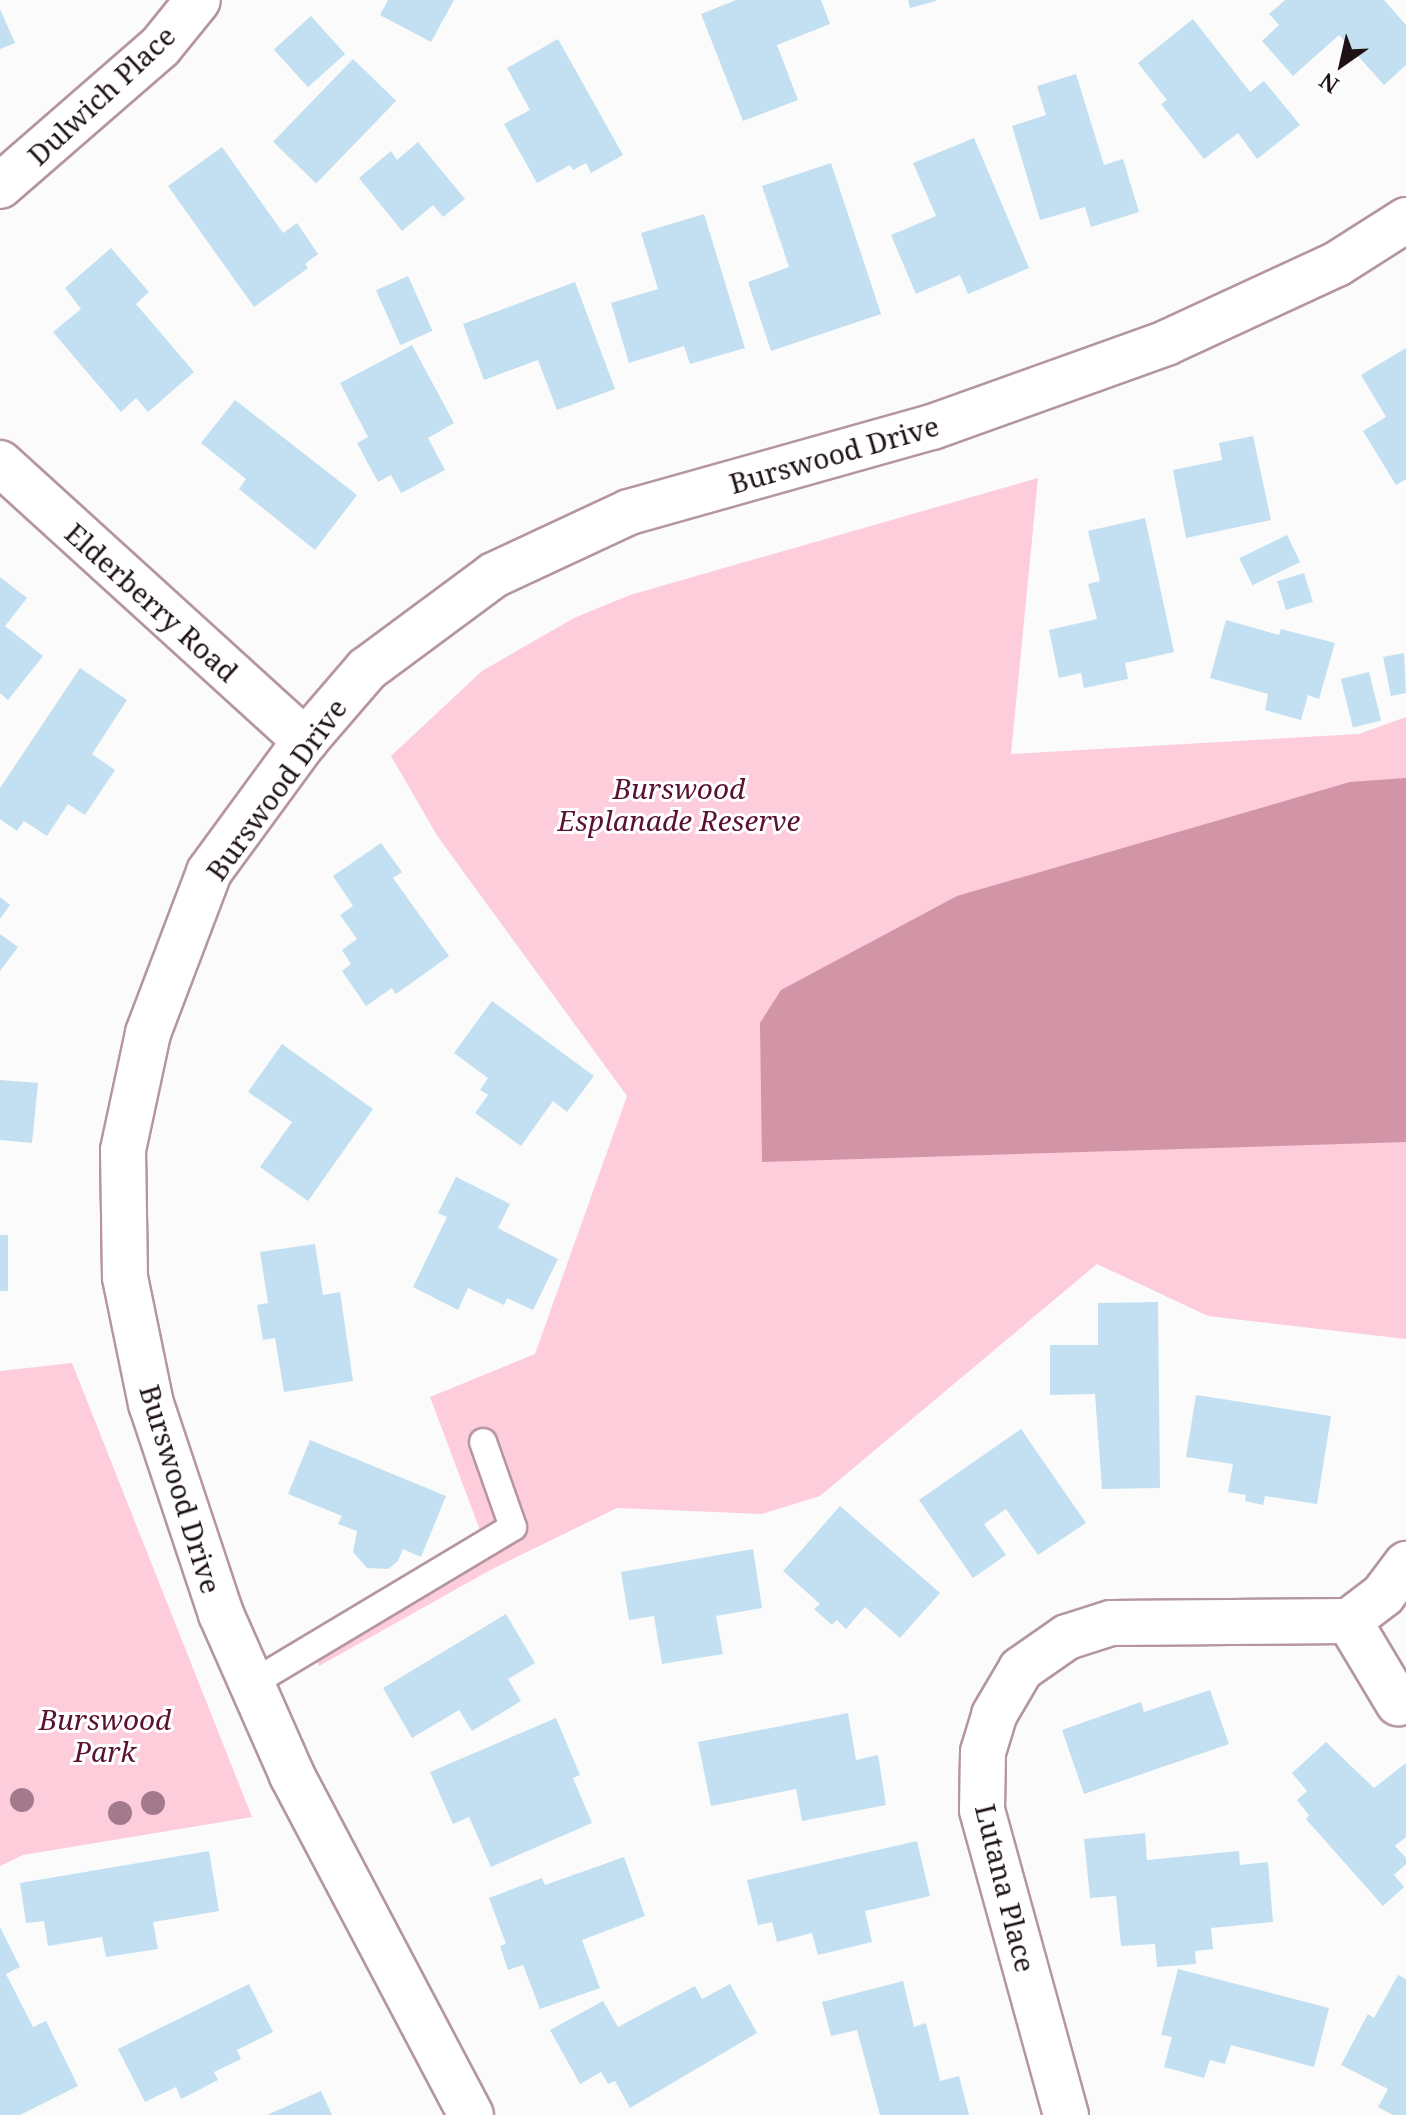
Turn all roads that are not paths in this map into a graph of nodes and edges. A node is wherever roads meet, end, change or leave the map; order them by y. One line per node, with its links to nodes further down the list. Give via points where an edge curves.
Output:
1 (198, 0): 2 (street, Dulwich Place, via 160,47)
2 (0, 186)
3 (1406, 220): 5 (street, Burswood Drive, via 1337,264 1166,343 932,427 629,512 508,568 367,669)
4 (0, 463): 5 (street, Elderberry Road)
5 (305, 741): 9 (street, Burswood Drive, via 209,872 148,1033 123,1150 125,1277 151,1404 221,1614)
6 (483, 1442): 9 (lane, via 513,1527)
7 (1406, 1564): 8 (street, via 1383,1595)
8 (1349, 1621): 10 (street); 12 (street, Lutana Place, via 1111,1623 1067,1637 1021,1669 994,1715 983,1752 982,1810)
9 (251, 1684): 11 (street, Burswood Drive, via 292,1775)
10 (1398, 1703)
11 (471, 2115)
12 (1066, 2115)

